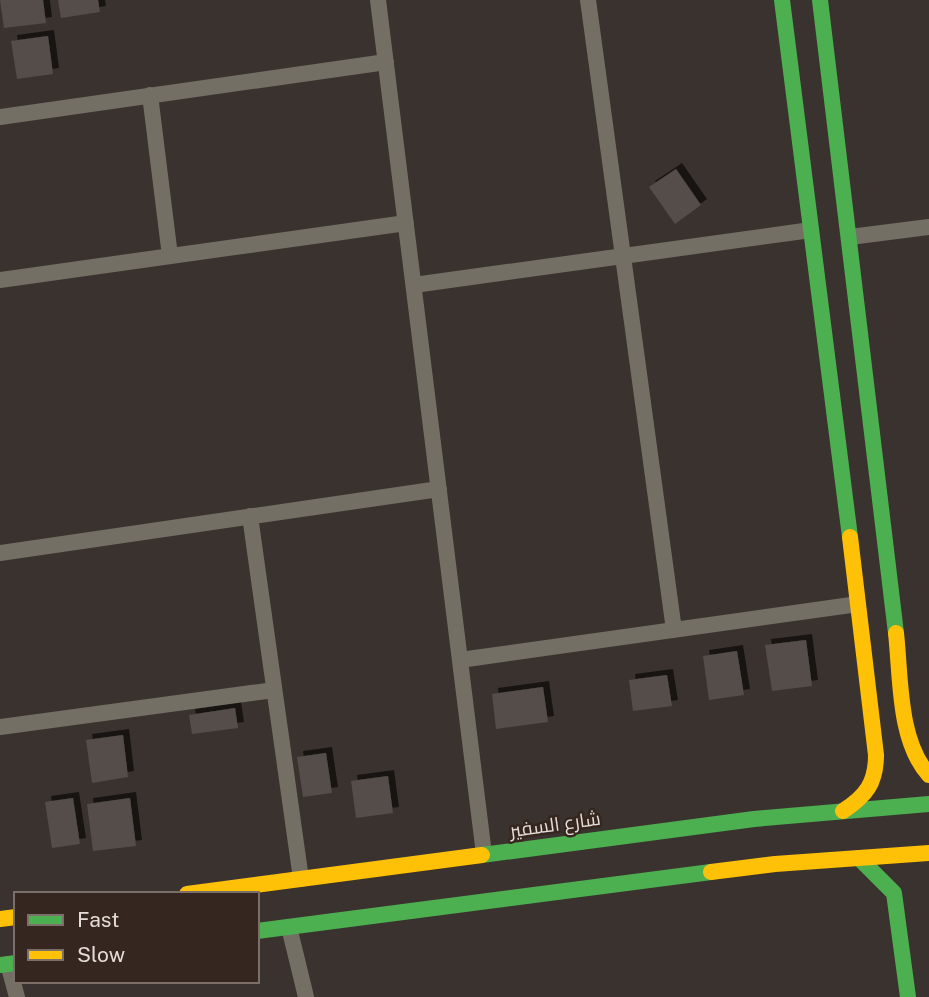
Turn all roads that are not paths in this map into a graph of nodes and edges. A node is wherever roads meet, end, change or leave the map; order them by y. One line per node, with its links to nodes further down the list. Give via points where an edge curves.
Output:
1 (378, 0): 5 (street)
2 (588, 0): 13 (street)
3 (782, 0): 10 (street)
4 (820, 0): 11 (street)
5 (386, 62): 6 (street); 8 (street)
6 (150, 95): 7 (street); 12 (street)
7 (0, 117)
8 (406, 223): 12 (street); 15 (street)
9 (929, 227): 11 (street)
10 (811, 230): 13 (street); 19 (street)
11 (850, 237): 24 (street, via 907,726 916,761)
12 (170, 257): 14 (street)
13 (623, 257): 15 (street); 20 (street)
14 (0, 280)
15 (414, 285): 16 (street)
16 (439, 489): 17 (street); 21 (street)
17 (250, 516): 18 (street); 22 (street)
18 (0, 553)
19 (858, 604): 20 (street); 26 (street, via 877,764 865,799)
20 (674, 630): 21 (street)
21 (460, 660): 28 (street)
22 (274, 690): 23 (street); 30 (street)
23 (0, 727)
24 (929, 775)
25 (929, 804): 26 (street, شارع السفير)
26 (843, 811): 28 (street, شارع السفير)
27 (929, 853): 29 (street)
28 (484, 854): 30 (street, شارع السفير)
29 (859, 858): 32 (street, via 775,864); 37 (street, via 894,893)
30 (300, 879): 31 (street, شارع السفير)
31 (202, 892)
32 (289, 927): 33 (street); 36 (street)
33 (259, 932)
34 (8, 964): 35 (street)
35 (16, 997)
36 (306, 997)
37 (908, 997)

